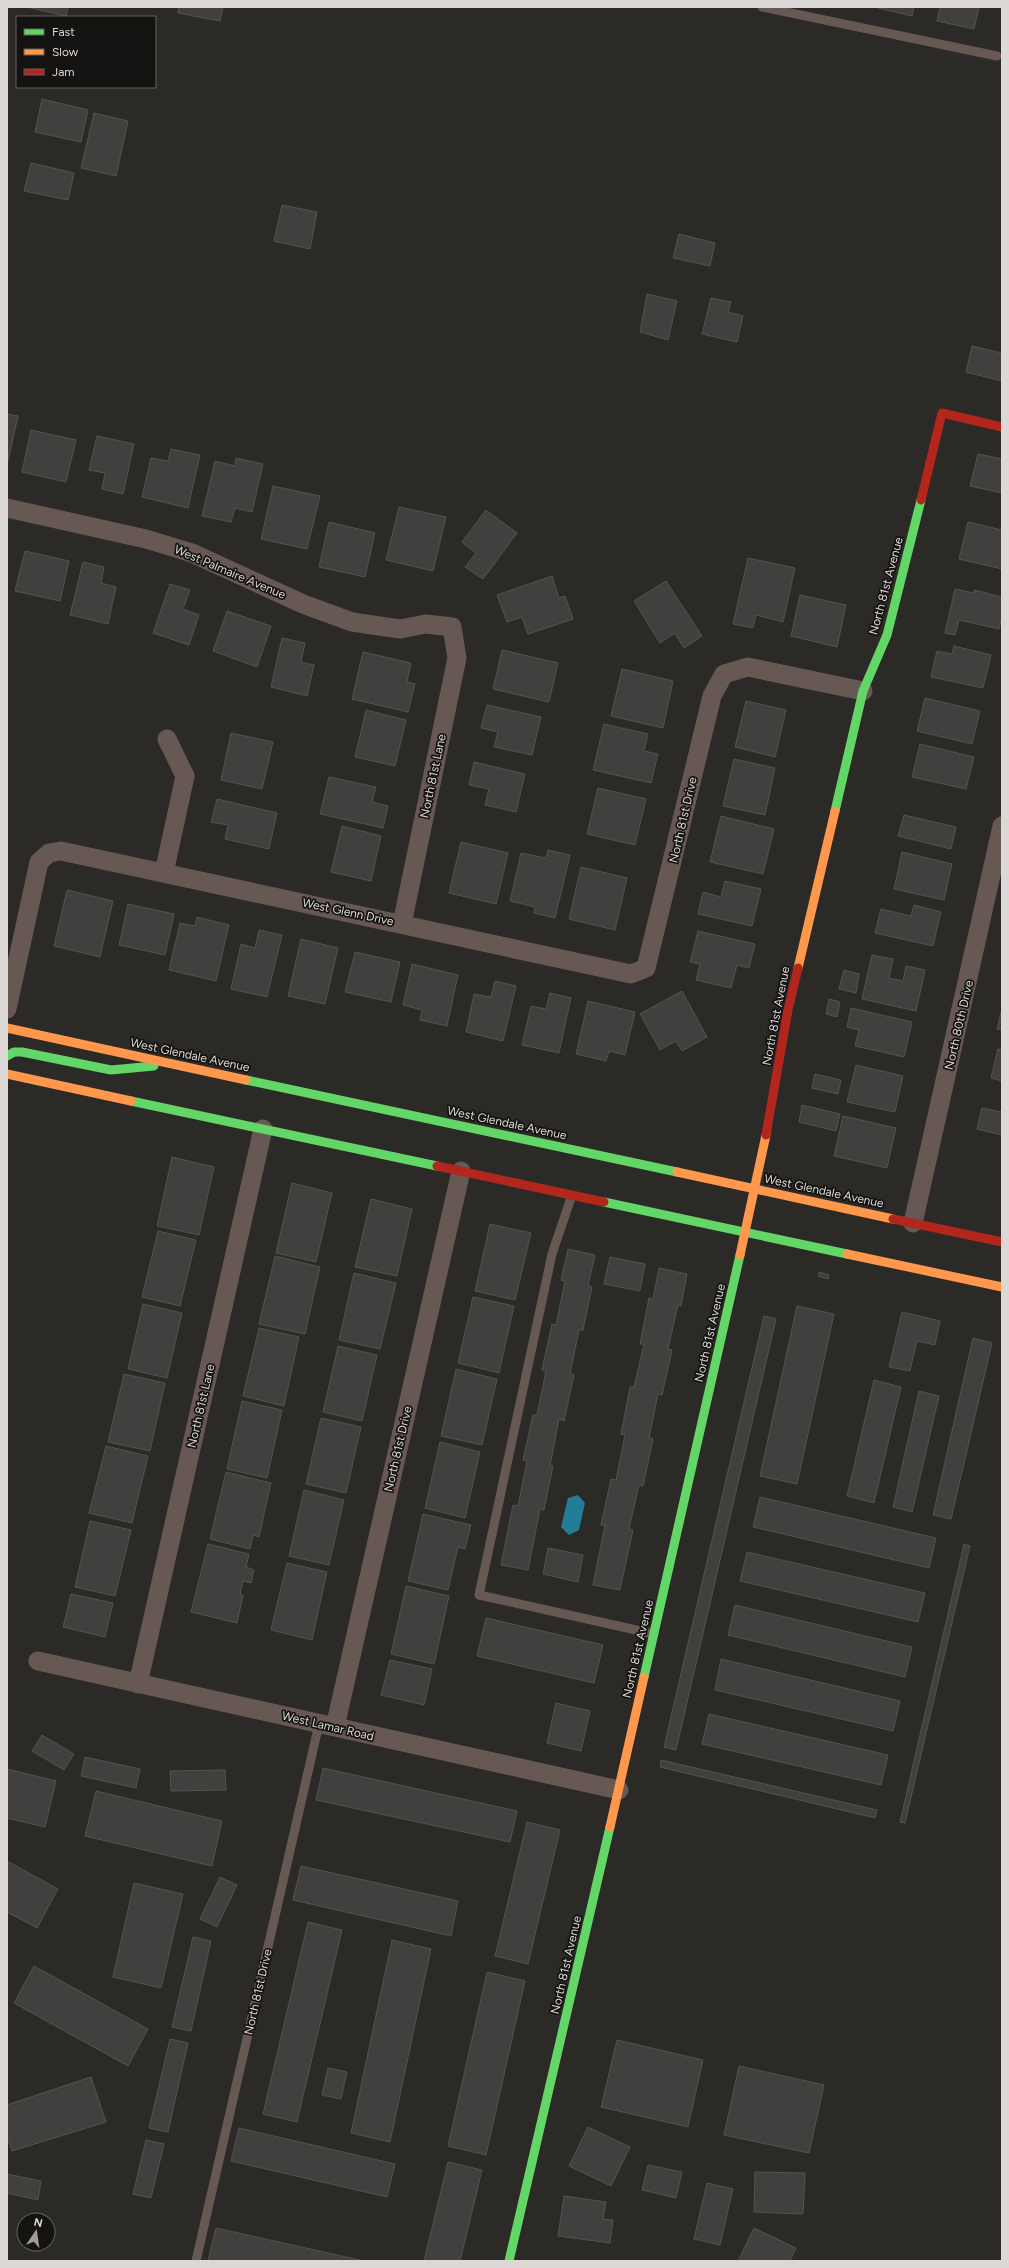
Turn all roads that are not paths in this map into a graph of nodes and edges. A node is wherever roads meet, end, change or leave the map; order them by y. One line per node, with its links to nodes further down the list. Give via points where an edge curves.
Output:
1 (762, 7): 2 (lane)
2 (997, 56)
3 (1002, 427): 6 (main road, North 81st Avenue, via 942,413 887,635)
4 (7, 508): 5 (street, West Palmaire Avenue, via 146,539 192,553 303,604 352,622 400,629 426,624)
5 (452, 627): 10 (street, North 81st Lane, via 457,658)
6 (863, 691): 11 (street, North 81st Drive, via 748,667 724,674 712,696); 19 (main road, North 81st Avenue, via 788,1010)
7 (167, 739): 9 (street, via 185,776)
8 (1002, 826): 21 (street, North 80th Drive)
9 (164, 874): 10 (street, West Glenn Drive); 12 (street, West Glenn Drive, via 60,851 48,853 39,862)
10 (402, 924): 11 (street, West Glenn Drive, via 631,974)
11 (646, 968)
12 (7, 1009)
13 (7, 1028): 15 (main road, West Glendale Avenue)
14 (7, 1056): 15 (main road, via 14,1052 22,1052 111,1070)
15 (173, 1064): 19 (main road, West Glendale Avenue)
16 (8, 1077): 17 (main road)
17 (263, 1129): 18 (main road); 27 (street, North 81st Lane)
18 (461, 1171): 20 (main road); 28 (street, North 81st Drive)
19 (755, 1188): 21 (main road, West Glendale Avenue); 22 (main road, North 81st Avenue)
20 (572, 1195): 22 (main road); 25 (lane, via 552,1254 479,1595)
21 (913, 1223): 23 (main road, West Glendale Avenue)
22 (744, 1232): 24 (main road); 25 (main road, North 81st Avenue)
23 (1002, 1242)
24 (1002, 1287)
25 (654, 1634): 29 (main road, North 81st Avenue)
26 (38, 1661): 27 (street, West Lamar Road)
27 (138, 1684): 28 (street, West Lamar Road)
28 (327, 1725): 29 (street, West Lamar Road); 30 (lane, North 81st Drive)
29 (619, 1790): 31 (main road, North 81st Avenue)
30 (196, 2261)
31 (509, 2261)

